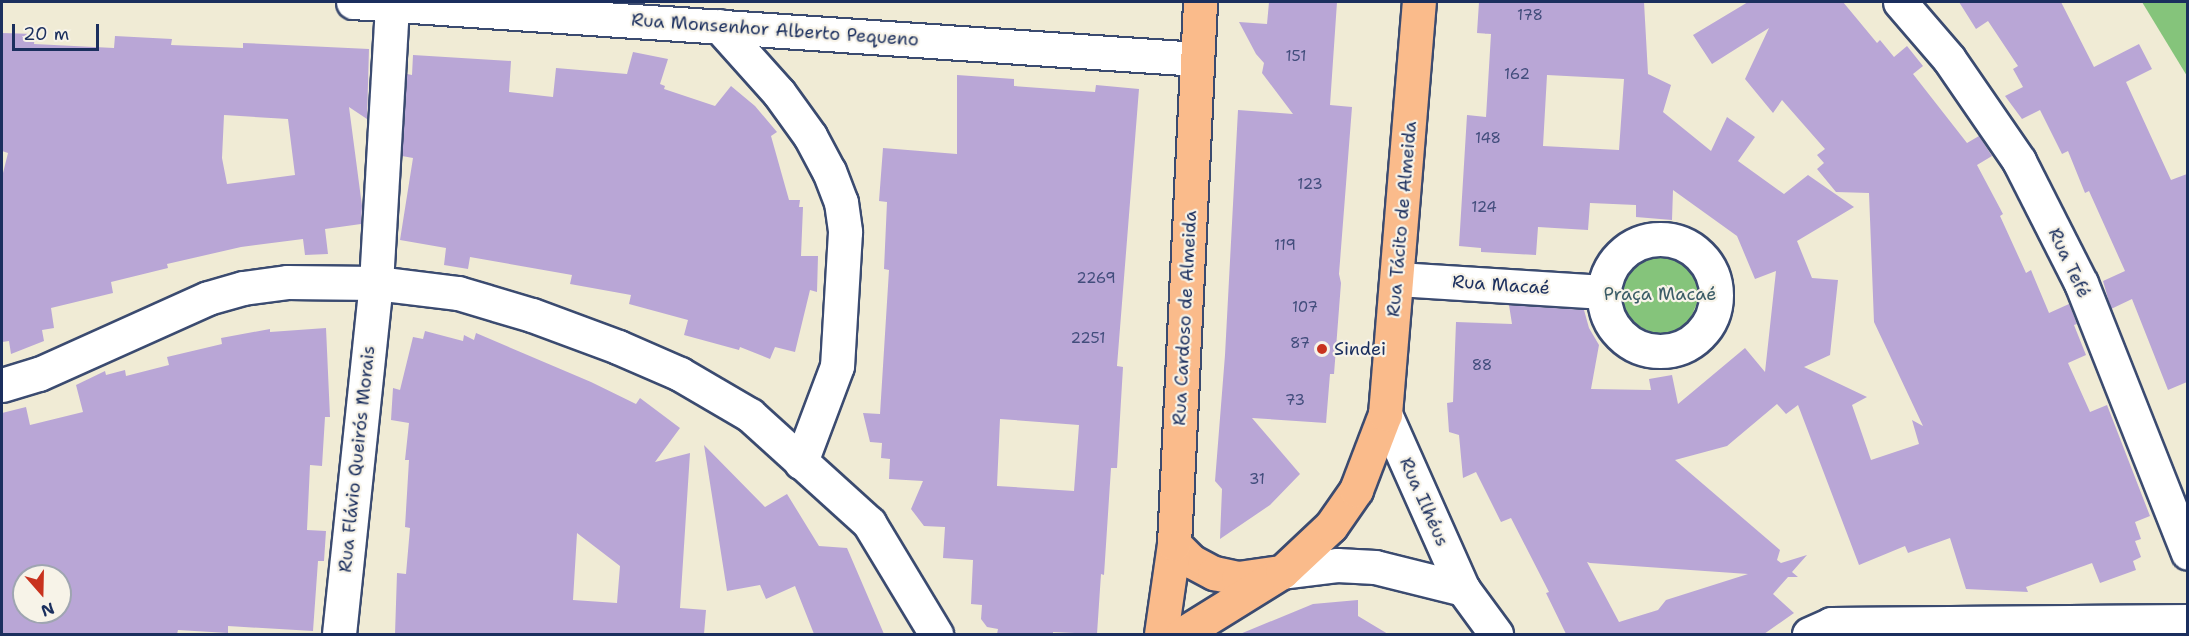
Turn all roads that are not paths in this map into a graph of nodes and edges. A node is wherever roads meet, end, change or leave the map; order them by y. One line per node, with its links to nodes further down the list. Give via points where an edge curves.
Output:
1 (353, 2): 5 (street, Rua Monsenhor Alberto Pequeno)
2 (1200, 2): 7 (main road, Rua Cardoso de Almeida)
3 (1419, 2): 8 (main road, Rua Tácito de Almeida)
4 (1900, 2): 15 (street, Rua Tefé, via 1949,59 2019,161 2080,283)
5 (392, 3): 6 (street, Rua Monsenhor Alberto Pequeno); 9 (street, Rua Flávio Queirós Morais)
6 (719, 26): 7 (street, Rua Monsenhor Alberto Pequeno); 13 (street, via 779,93 810,136 841,202 845,232 837,366)
7 (1197, 59): 14 (main road, Rua Cardoso de Almeida)
8 (1398, 279): 10 (street, Rua Macaé); 12 (main road, Rua Tácito de Almeida)
9 (376, 283): 11 (street, via 287,282 243,288 208,298 39,374); 13 (street, via 458,293 618,346 680,374 750,415); 19 (street, Rua Flávio Queirós Morais)
10 (1604, 292)
11 (2, 385)
12 (1385, 414): 16 (main road, Rua Tácito de Almeida, via 1356,490 1331,526); 17 (street, Rua Ilhéus)
13 (801, 462): 20 (street, via 869,523)
14 (1173, 544): 16 (main road, via 1191,561 1214,573 1238,578); 21 (main road, Rua Cardoso de Almeida)
15 (2187, 553)
16 (1282, 572): 17 (street, via 1337,565 1375,567); 22 (main road, Rua Tácito de Almeida)
17 (1463, 589): 23 (street, Rua Ilhéus)
18 (2187, 621): 24 (street, via 1831,624)
19 (339, 634)
20 (936, 634)
21 (1161, 634)
22 (1182, 634)
23 (1496, 634)
24 (1809, 634)

